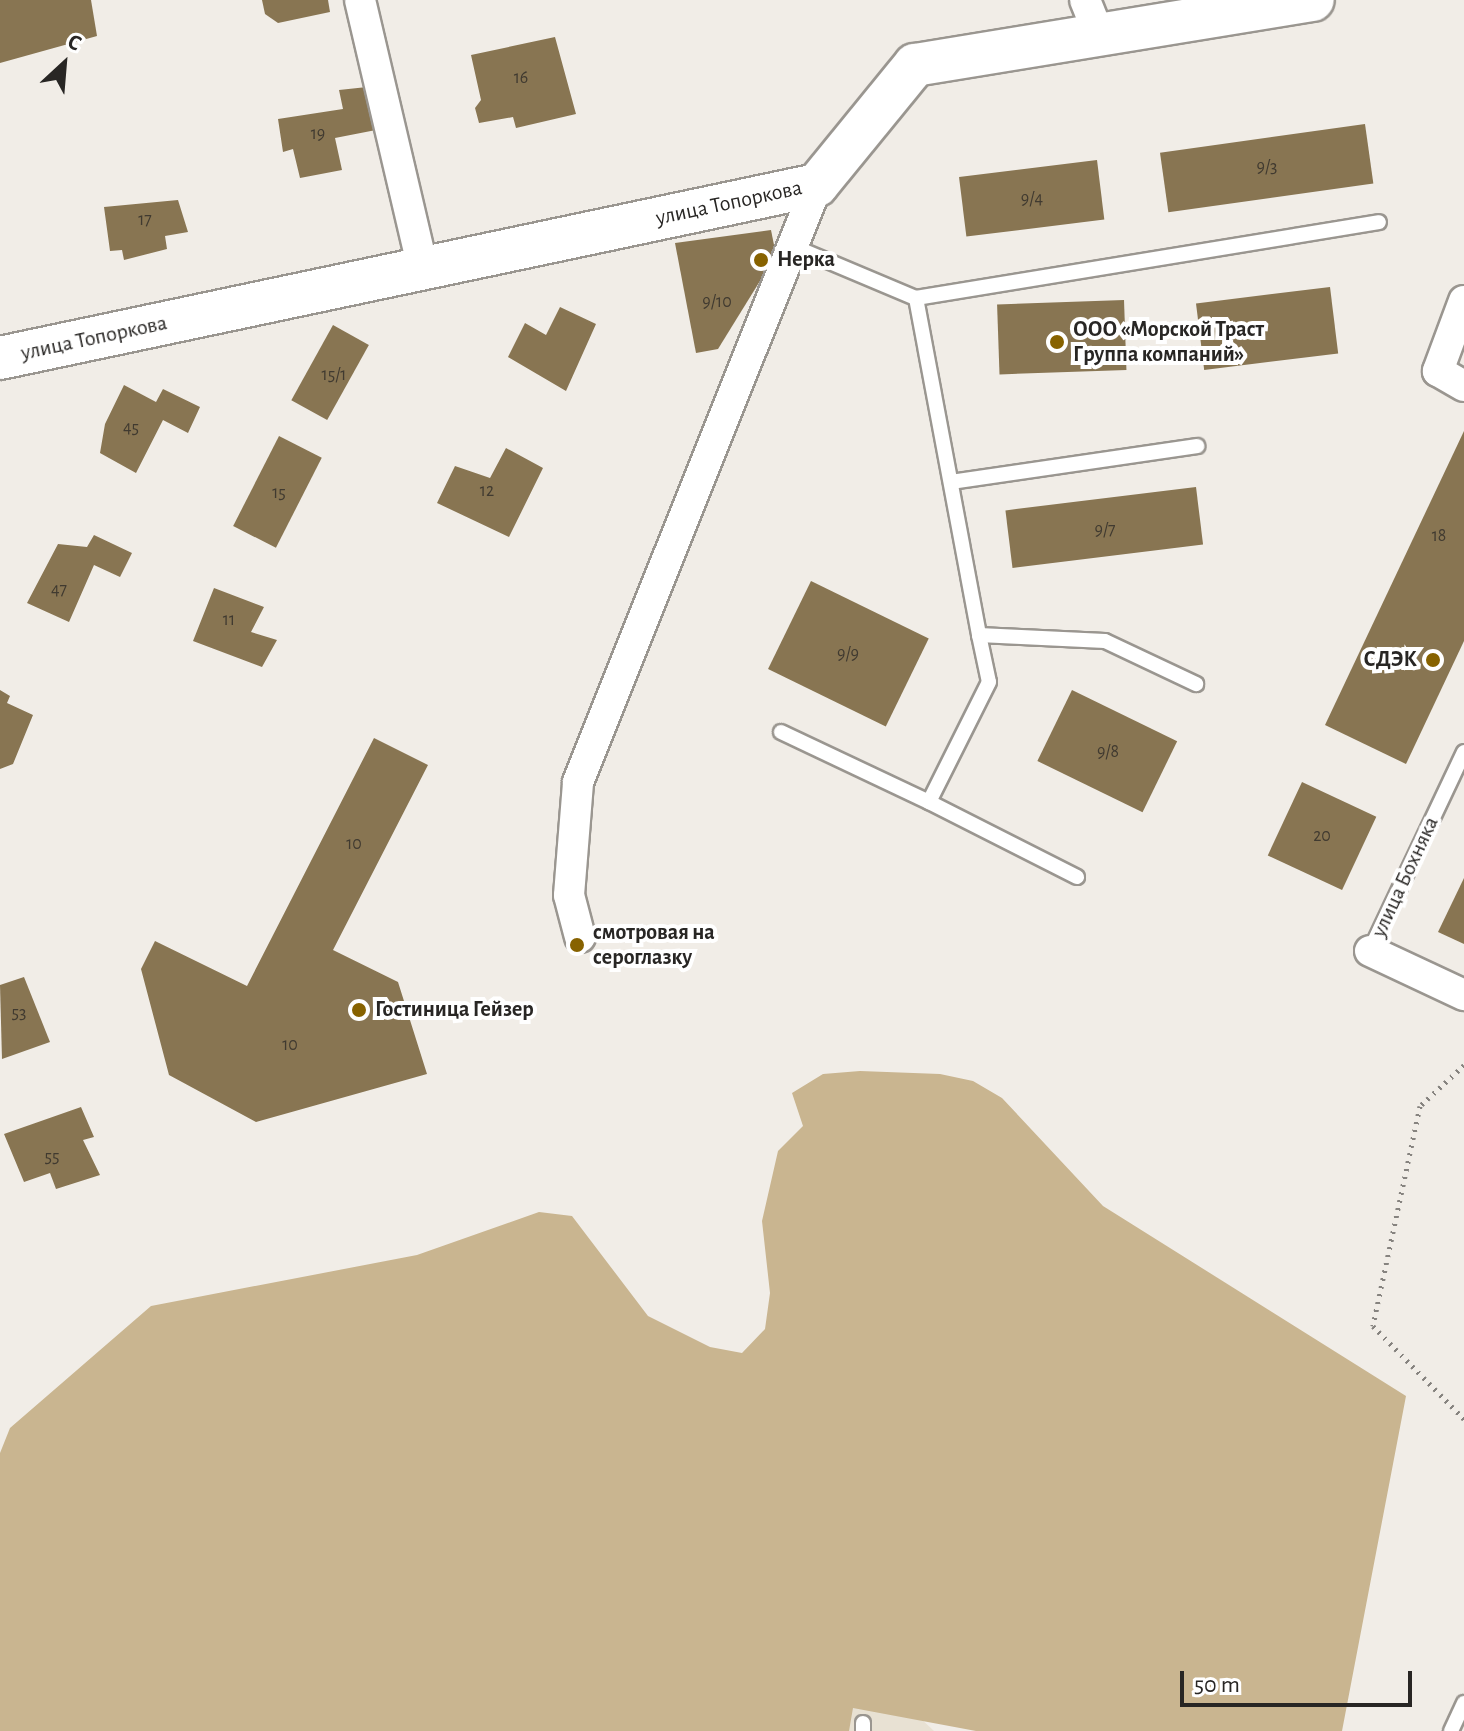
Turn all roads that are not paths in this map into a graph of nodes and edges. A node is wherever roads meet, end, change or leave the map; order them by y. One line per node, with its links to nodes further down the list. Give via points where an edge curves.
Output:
1 (360, 0): 7 (street)
2 (1313, 0): 3 (main road, улица Топоркова)
3 (1092, 17): 4 (main road, улица Топоркова, via 915,65)
4 (817, 185): 6 (street); 7 (main road, улица Топоркова)
5 (1379, 222): 8 (lane)
6 (792, 246): 8 (lane); 20 (street, via 578,782 569,895)
7 (423, 268): 10 (main road, улица Топоркова)
8 (916, 298): 13 (lane)
9 (1464, 301): 11 (street, via 1438,371)
10 (0, 358)
11 (1464, 386)
12 (1197, 446): 13 (lane)
13 (951, 482): 14 (lane)
14 (979, 635): 15 (lane, via 1105,641); 18 (lane, via 989,682)
15 (1196, 684)
16 (781, 732): 18 (lane)
17 (1464, 752): 21 (lane, улица Бохняка)
18 (929, 802): 19 (lane)
19 (1077, 877)
20 (580, 937)
21 (1370, 951): 22 (street, улица Бохняка)
22 (1464, 995)
23 (1464, 1703): 24 (lane)
24 (1451, 1731)

